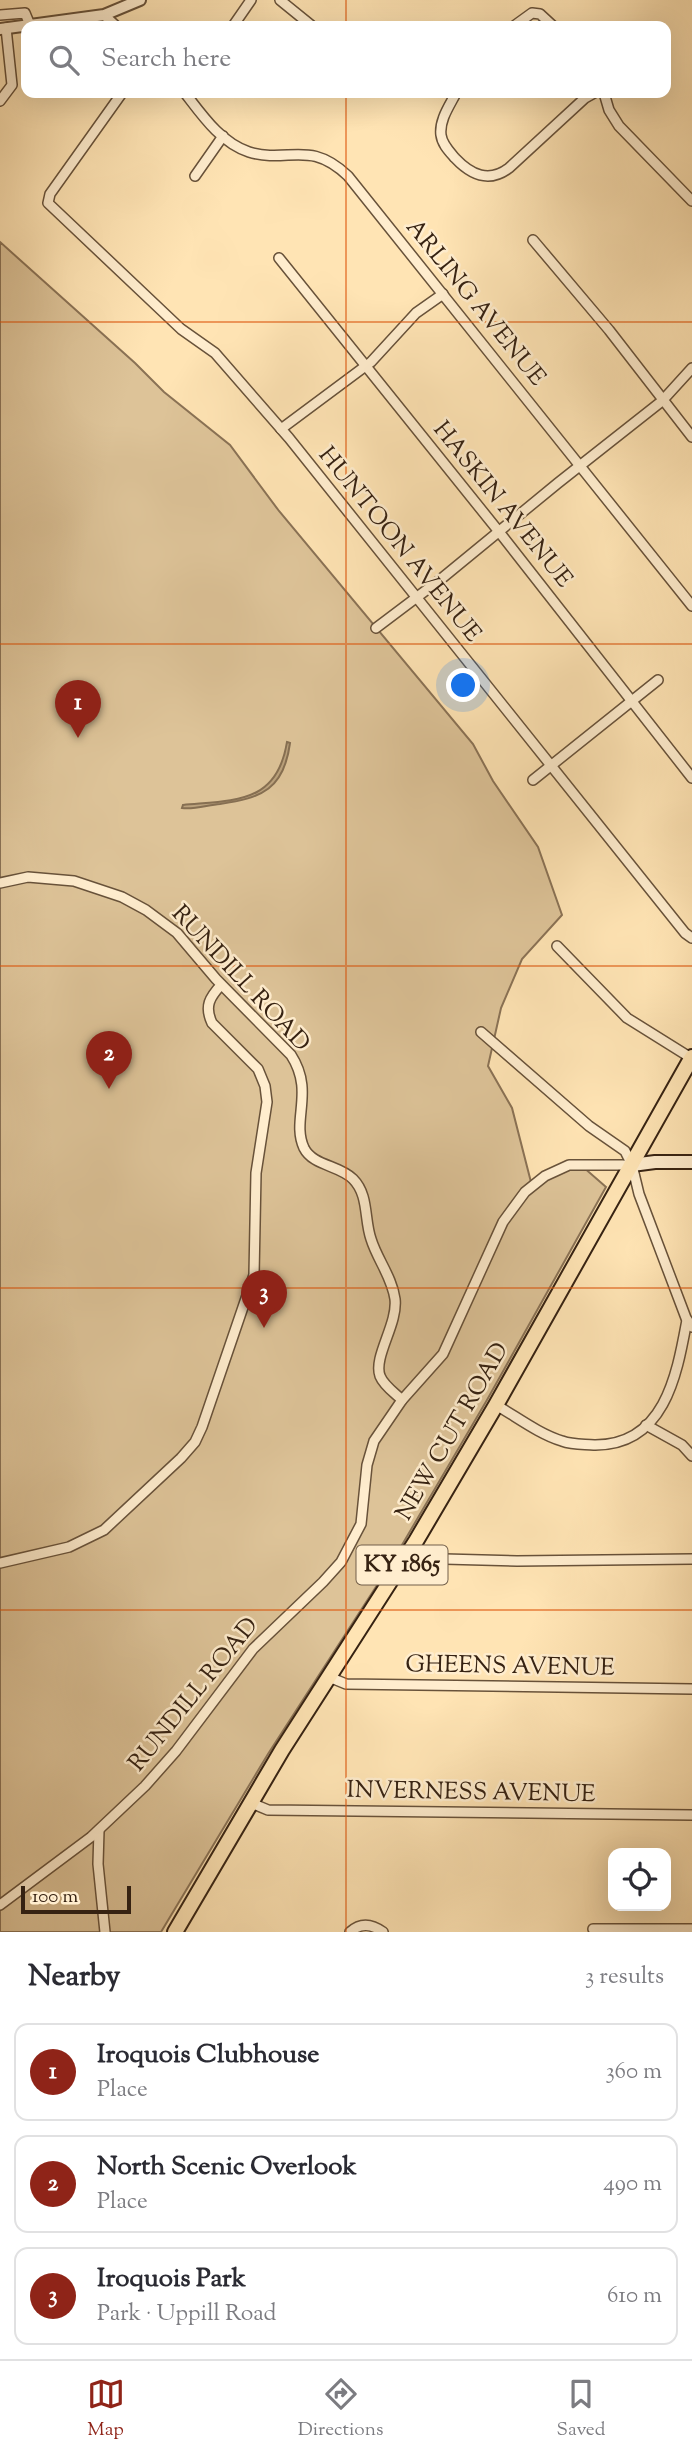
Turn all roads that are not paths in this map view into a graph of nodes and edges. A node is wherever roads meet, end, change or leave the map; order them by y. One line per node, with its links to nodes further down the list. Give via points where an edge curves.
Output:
1 (140, 0): 5 (street)
2 (251, 0): 9 (street)
3 (280, 0): 10 (street)
4 (0, 15): 6 (street, via 25,13)
5 (104, 15): 7 (street); 8 (street)
6 (28, 21)
7 (60, 21)
8 (111, 21)
9 (236, 21)
10 (306, 21)
11 (520, 21): 12 (street, via 529,13)
12 (548, 21)
13 (21, 26): 14 (street)
14 (3, 29): 20 (street, via 12,85)
15 (118, 98): 30 (street, HUNTOON AVENUE, via 48,203 181,329 215,353)
16 (189, 98): 21 (street, ARLING AVENUE)
17 (454, 98): 18 (street, via 442,124 444,144 460,163 491,177 501,174)
18 (584, 98)
19 (605, 98): 23 (street, via 619,126)
20 (0, 101)
21 (223, 136): 22 (street); 26 (street, ARLING AVENUE, via 248,151 310,154 342,170)
22 (195, 176)
23 (692, 201)
24 (533, 240): 29 (street)
25 (279, 258): 27 (street, HASKIN AVENUE)
26 (443, 294): 27 (street, via 416,313); 32 (street, ARLING AVENUE)
27 (366, 365): 30 (street); 33 (street, HASKIN AVENUE)
28 (692, 368): 29 (street)
29 (662, 401): 31 (street); 32 (street)
30 (281, 429): 34 (street, HUNTOON AVENUE)
31 (692, 437)
32 (581, 465): 33 (street); 35 (street, ARLING AVENUE)
33 (500, 533): 34 (street); 38 (street, HASKIN AVENUE)
34 (416, 598): 36 (street); 39 (street, HUNTOON AVENUE)
35 (692, 606)
36 (376, 628)
37 (658, 680): 38 (street)
38 (633, 701): 39 (street); 40 (street, HASKIN AVENUE)
39 (551, 766): 41 (street); 43 (street, HUNTOON AVENUE)
40 (692, 778)
41 (533, 780)
42 (0, 883): 45 (street, RUNDILL ROAD, via 52,877 122,897 177,933)
43 (692, 938)
44 (557, 946): 47 (street, via 627,1018)
45 (221, 985): 52 (street, RUNDILL ROAD, via 295,1061 303,1084 301,1137 305,1150 349,1175 361,1190 371,1241 394,1296 395,1313 380,1375); 58 (street, via 208,1001 208,1014 258,1069 267,1102 256,1173 254,1275 202,1427 190,1448 104,1530 69,1548)
46 (481, 1032): 49 (street, via 589,1126 625,1151)
47 (692, 1057): 49 (main road, KY 1865)
48 (692, 1162): 49 (main road)
49 (632, 1165): 50 (street, via 639,1194); 52 (street, via 564,1167 524,1192 503,1222 443,1354); 53 (main road, NEW CUT ROAD / KY 1865)
50 (687, 1305): 51 (street)
51 (690, 1323): 54 (street, via 673,1383 659,1412)
52 (402, 1400): 63 (street, RUNDILL ROAD, via 371,1448 361,1524 341,1562 253,1649 158,1772)
53 (496, 1405): 54 (street, via 552,1437 576,1444 613,1443); 56 (main road, NEW CUT ROAD / KY 1865)
54 (646, 1425): 55 (street, via 682,1445)
55 (692, 1456)
56 (407, 1558): 57 (street); 59 (main road, NEW CUT ROAD / KY 1865)
57 (692, 1559)
58 (0, 1563)
59 (329, 1677): 60 (street, GHEENS AVENUE, via 346,1684); 61 (main road, NEW CUT ROAD / KY 1865)
60 (692, 1689)
61 (251, 1803): 62 (street, INVERNESS AVENUE, via 268,1810); 69 (main road, NEW CUT ROAD / KY 1865)
62 (692, 1815)
63 (99, 1830): 64 (street, RUNDILL ROAD); 68 (street)
64 (0, 1905)
65 (593, 1929): 67 (street)
66 (692, 1929): 67 (street)
67 (620, 1930)
68 (105, 1932)
69 (175, 1932)
70 (351, 1932): 71 (street, via 366,1925)
71 (383, 1932)

